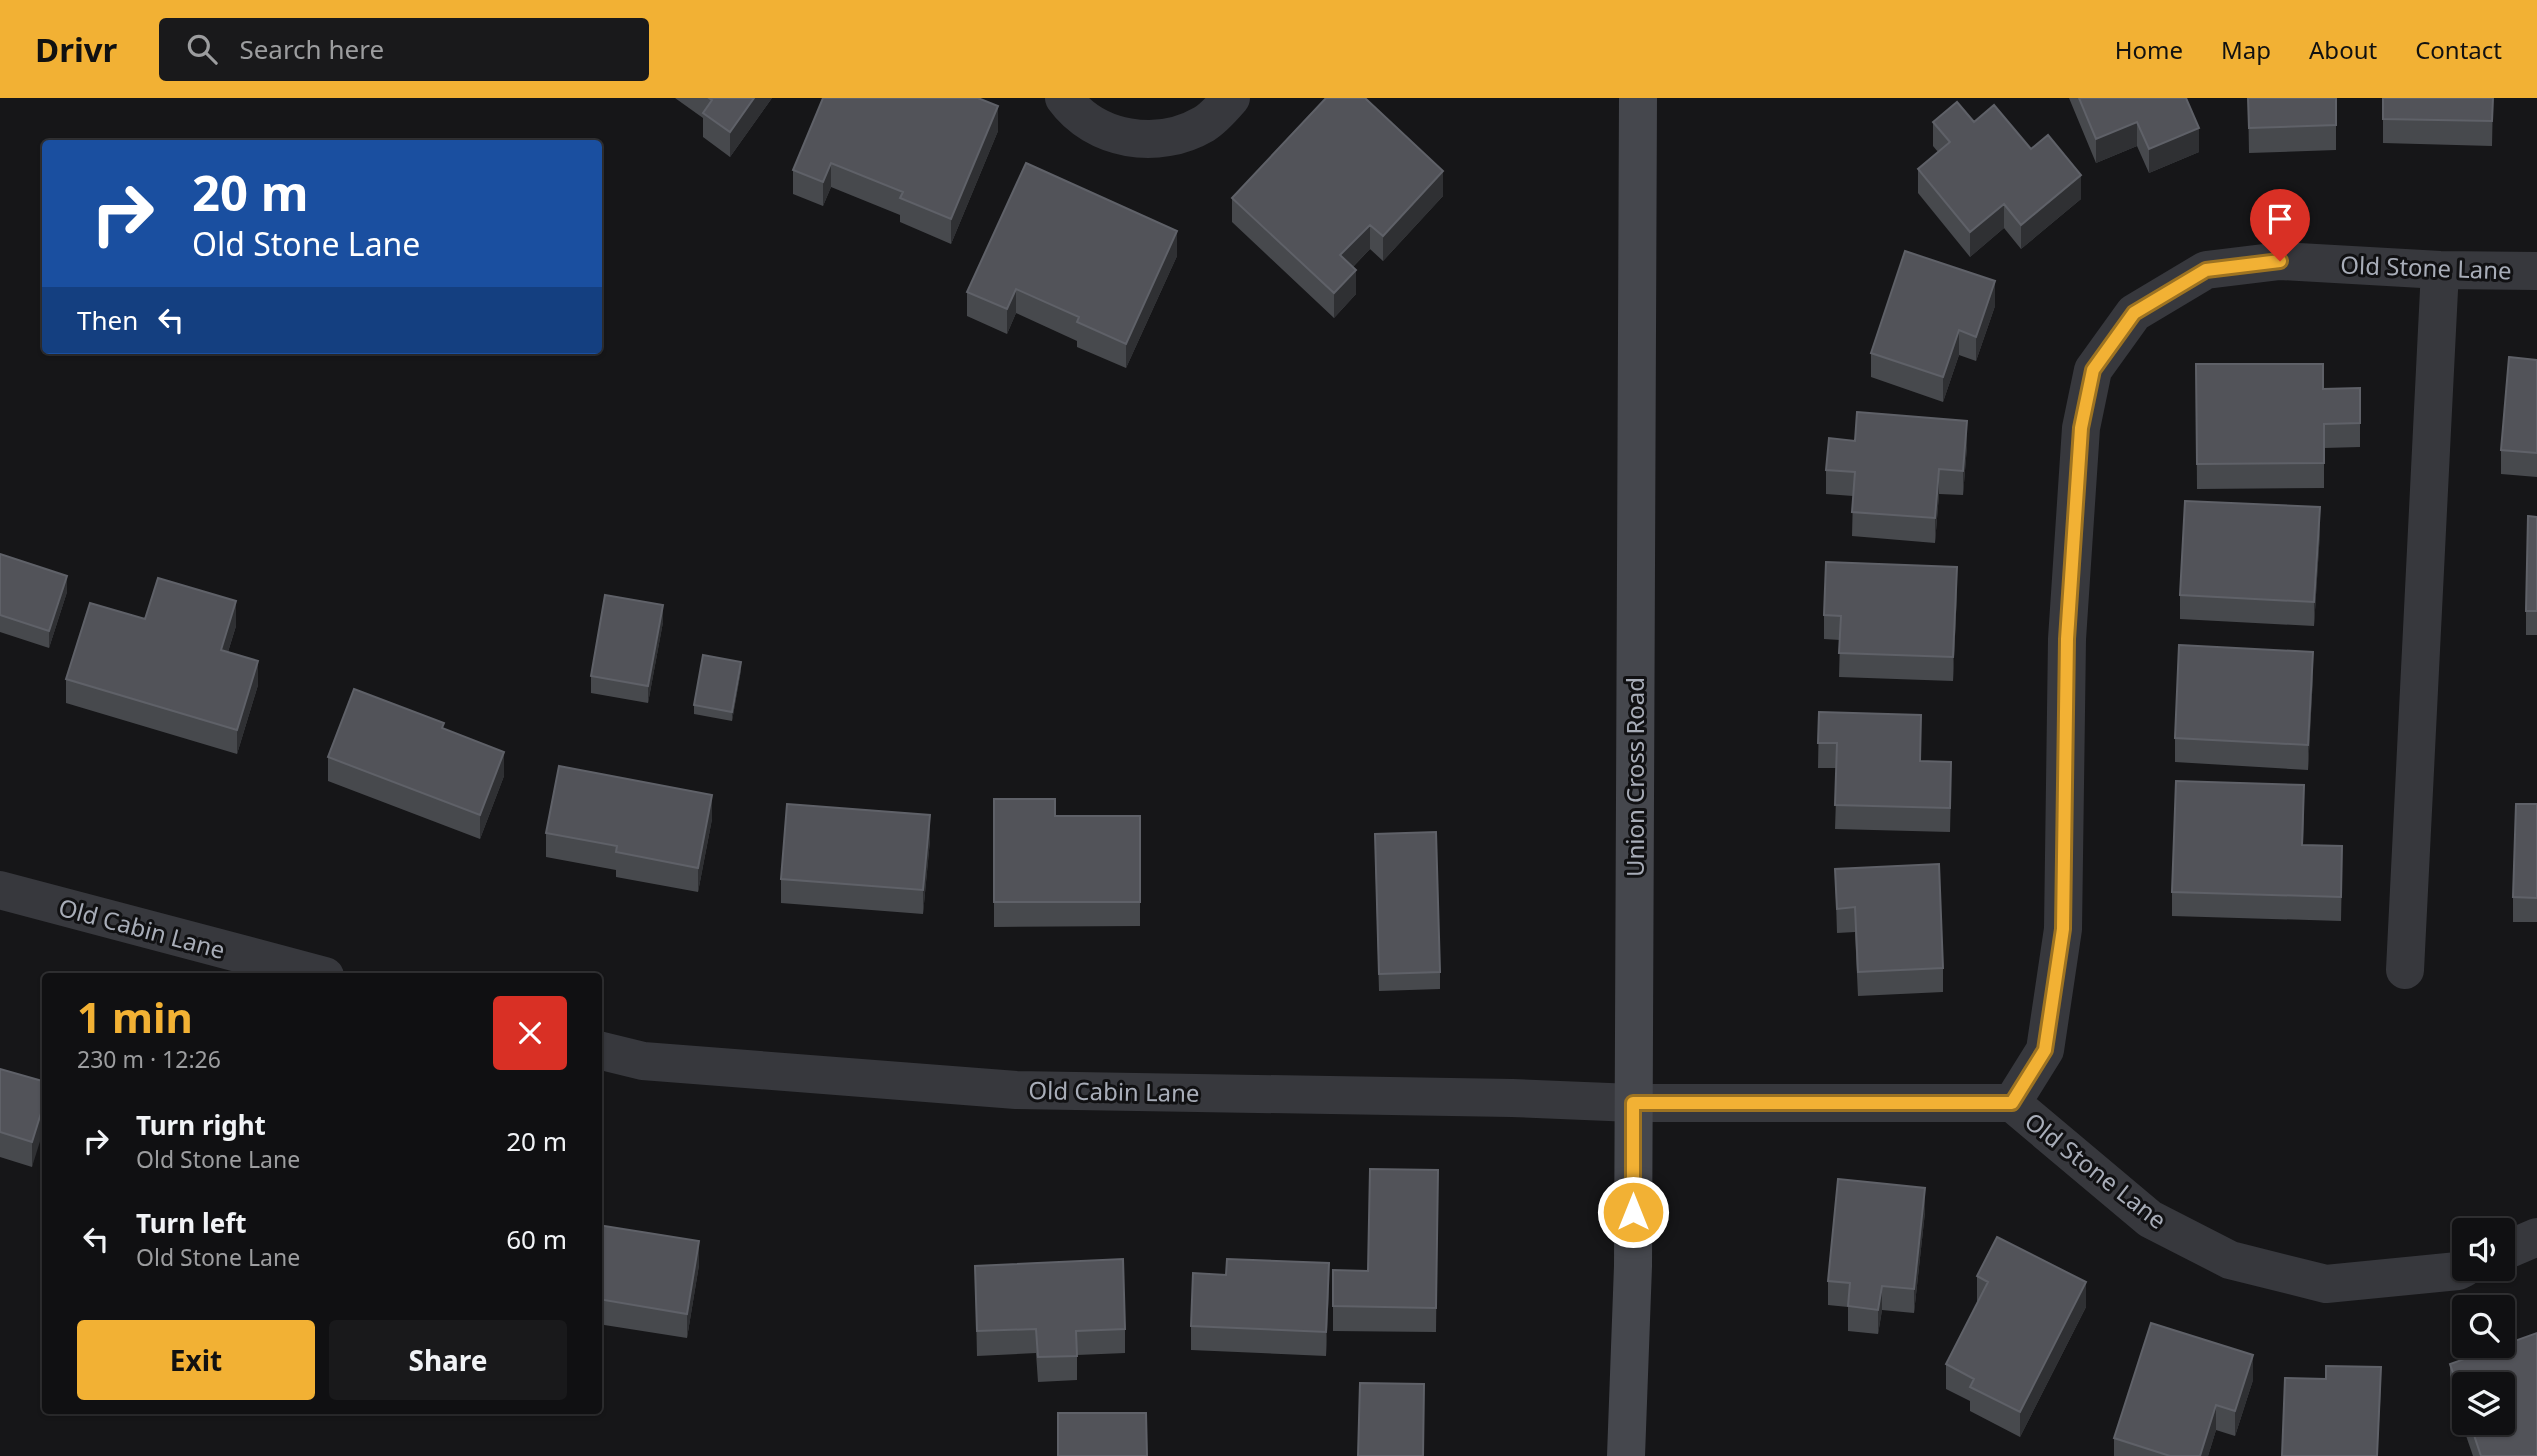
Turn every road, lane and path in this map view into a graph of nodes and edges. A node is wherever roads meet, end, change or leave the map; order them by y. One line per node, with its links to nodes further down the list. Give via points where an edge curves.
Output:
1 (1064, 98): 2 (street, via 1101,130 1136,140 1172,137 1205,123)
2 (1231, 98)
3 (1638, 98): 10 (main road, Union Cross Road)
4 (2440, 270): 5 (street, Old Stone Lane); 7 (street); 11 (street, Old Stone Lane, via 2280,261 2206,270 2134,313 2093,370 2081,428 2067,639 2063,929 2045,1050)
5 (2537, 271)
6 (0, 890): 8 (street, Old Cabin Lane)
7 (2404, 970)
8 (314, 973)
9 (602, 1051): 10 (street, Old Cabin Lane, via 643,1061 1016,1090)
10 (1633, 1103): 11 (street, Old Stone Lane); 15 (main road, Union Cross Road)
11 (2012, 1103): 14 (street, Old Stone Lane, via 2150,1219 2230,1260 2326,1284)
12 (2537, 1237): 13 (street)
13 (2515, 1246)
14 (2452, 1272)
15 (1626, 1456)

